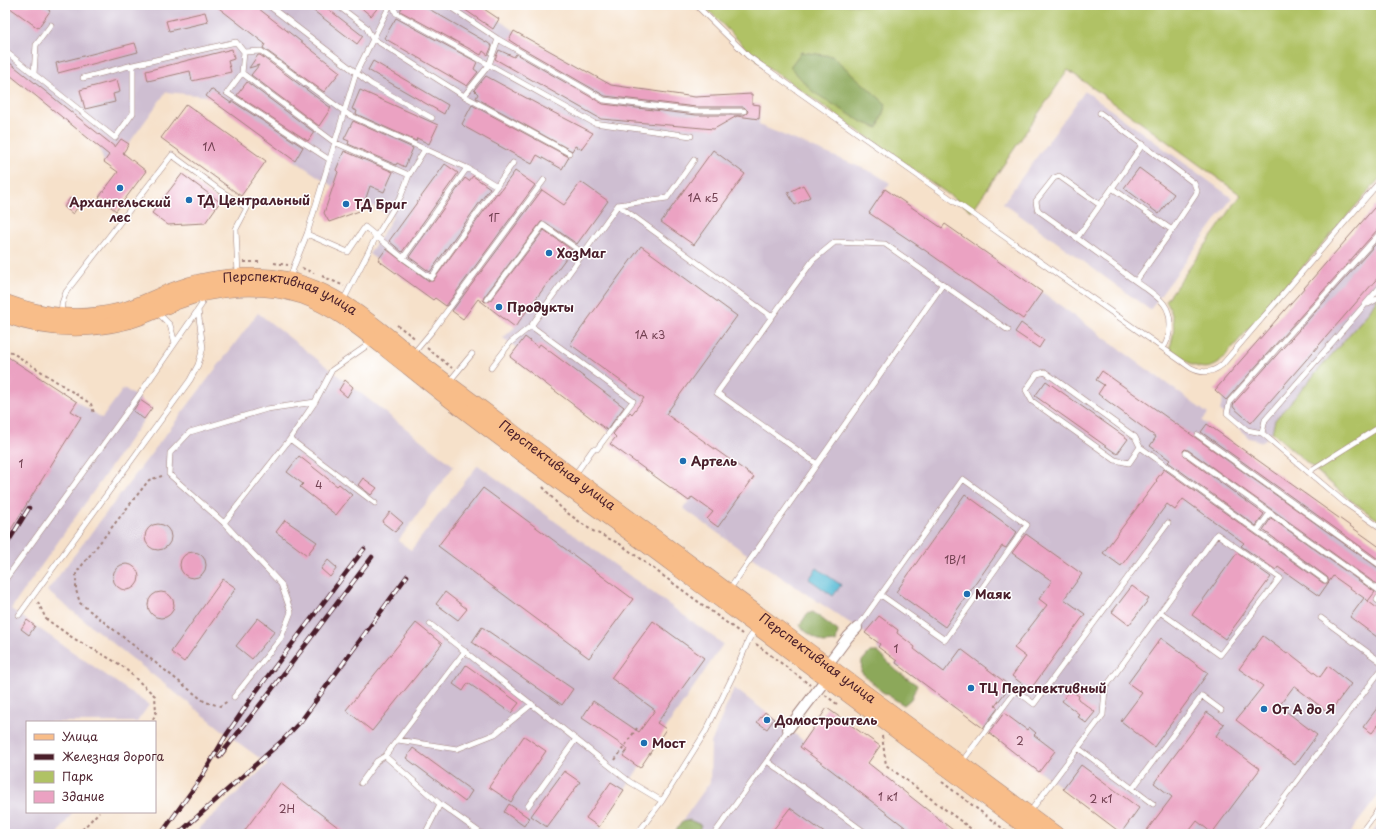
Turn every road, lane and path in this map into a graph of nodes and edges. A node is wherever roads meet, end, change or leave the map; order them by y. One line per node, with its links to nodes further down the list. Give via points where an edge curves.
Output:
1 (268, 5): 15 (lane)
2 (337, 5): 8 (lane, via 366,27)
3 (390, 5): 8 (lane)
4 (393, 5): 13 (lane, via 396,13)
5 (447, 5): 9 (lane)
6 (696, 5): 66 (lane, via 748,56)
7 (51, 25): 16 (lane, via 36,45)
8 (372, 38): 15 (lane); 18 (lane)
9 (498, 39): 13 (lane); 20 (lane, via 604,100 696,112)
10 (5, 50): 16 (lane)
11 (244, 52): 12 (lane, via 236,42); 14 (lane); 19 (lane, via 261,51)
12 (133, 65): 16 (lane, via 133,113 115,138); 17 (lane)
13 (489, 65): 18 (lane); 23 (lane, via 594,124)
14 (242, 73): 24 (lane); 28 (lane, via 227,93)
15 (356, 73): 19 (lane); 22 (lane)
16 (34, 74)
17 (83, 78)
18 (464, 96): 27 (lane)
19 (344, 111): 24 (lane); 26 (lane)
20 (744, 111)
21 (1100, 113): 25 (lane)
22 (432, 118)
23 (691, 136)
24 (334, 142): 28 (lane); 32 (lane)
25 (1143, 144): 36 (lane); 39 (lane, via 1196,187 1196,194)
26 (425, 149): 31 (lane); 32 (lane)
27 (569, 153)
28 (330, 160): 41 (lane)
29 (694, 160): 37 (lane, via 667,198)
30 (513, 163): 35 (lane)
31 (467, 168): 35 (lane); 45 (lane)
32 (409, 174): 42 (lane, via 401,196)
33 (544, 180): 68 (lane)
34 (1381, 180): 66 (lane, via 1222,365 1210,372 1196,370)
35 (497, 186): 45 (lane, via 431,278)
36 (1112, 188): 38 (lane); 39 (lane)
37 (618, 205): 44 (lane); 59 (lane)
38 (1100, 205): 43 (lane); 43 (lane, via 1059,176 1054,178 1036,201 1040,211)
39 (1172, 230): 47 (lane)
40 (1381, 232): 74 (lane, via 1230,401 1227,413 1247,430)
41 (307, 234): 42 (lane, via 348,252 365,227); 46 (lane)
42 (376, 237): 45 (lane); 55 (lane)
43 (1077, 238): 47 (lane)
44 (583, 253): 53 (lane, via 543,225); 61 (lane)
45 (403, 258)
46 (290, 280): 48 (main road, Перспективная улица, via 272,277); 55 (main road, Перспективная улица, via 305,284)
47 (1136, 281): 66 (lane, via 1161,300 1168,311 1168,340)
48 (238, 282): 51 (main road, Перспективная улица); 60 (lane, via 236,229 247,208 172,155 66,292 62,303); 63 (main road, Перспективная улица, via 301,296)
49 (943, 284): 59 (lane, via 885,244 834,242 813,260); 62 (lane); 79 (lane)
50 (1381, 286): 56 (lane)
51 (198, 296): 57 (main road, Перспективная улица); 60 (main road, Перспективная улица, via 172,291 123,310); 64 (lane); 94 (lane, via 203,348 190,380)
52 (1381, 297): 56 (lane)
53 (487, 299)
54 (5, 302): 60 (main road, Перспективная улица)
55 (343, 302): 63 (main road, Перспективная улица, via 362,315)
56 (1364, 307): 74 (lane, via 1265,420)
57 (156, 311): 60 (main road, Перспективная улица, via 139,318 93,328); 64 (lane, via 170,325)
58 (5, 315): 60 (main road, Перспективная улица, via 39,326)
59 (772, 317): 79 (lane, via 717,393)
60 (61, 322)
61 (531, 326): 69 (lane, via 510,343); 82 (lane, via 632,401)
62 (1008, 330)
63 (376, 334): 68 (main road, Перспективная улица); 71 (lane, via 365,347 332,370)
64 (175, 342): 91 (lane)
65 (5, 348): 72 (path, via 91,404)
66 (1163, 348)
67 (472, 354): 70 (lane)
68 (408, 360): 70 (main road, Перспективная улица)
69 (491, 368)
70 (444, 388): 82 (main road, Перспективная улица); 96 (main road, Перспективная улица, via 533,463)
71 (315, 402): 76 (lane); 81 (lane, via 268,409 190,432 170,453)
72 (94, 413)
73 (1381, 426): 80 (lane)
74 (1262, 433): 80 (lane)
75 (1198, 435): 90 (lane)
76 (290, 438): 84 (lane); 86 (lane)
77 (1140, 448): 77 (lane, via 1135,437 1045,372 1037,374 1026,390 1032,401 1115,460 1129,463); 89 (lane)
78 (1186, 452): 85 (lane)
79 (817, 464): 96 (lane)
80 (1308, 472): 88 (lane, via 1345,503)
81 (169, 474): 86 (lane); 108 (path, via 150,480 144,486 76,573 76,590 80,603 205,702 220,706)
82 (574, 477): 96 (main road, Перспективная улица)
83 (542, 486): 102 (path, via 562,509 591,530 620,544)
84 (375, 503)
85 (1270, 513): 89 (lane); 93 (lane)
86 (224, 523): 108 (lane, via 281,584 291,612 281,638)
87 (1168, 523): 122 (lane, via 1034,704 1016,690)
88 (1381, 528)
89 (1257, 531): 92 (lane)
90 (1381, 566)
91 (5, 580)
92 (1325, 580)
93 (1381, 593): 97 (lane, via 1377,600)
94 (34, 594): 99 (lane); 112 (path, via 46,619 73,638 121,665 156,696 156,712)
95 (881, 595): 95 (lane, via 963,479 1027,525 945,640); 103 (lane)
96 (725, 596): 102 (main road, Перспективная улица)
97 (1381, 603)
98 (1160, 612): 98 (lane, via 1220,655 1280,578 1217,534); 118 (lane, via 1105,688 1103,715)
99 (19, 615)
100 (1321, 618): 105 (lane)
101 (430, 624): 104 (lane)
102 (757, 628): 107 (main road, Перспективная улица); 107 (path); 126 (lane, via 706,732)
103 (857, 628): 107 (street, via 848,637)
104 (465, 651): 109 (lane); 116 (lane)
105 (1381, 662)
106 (1381, 670): 142 (lane)
107 (824, 678): 110 (path); 114 (street); 122 (main road, Перспективная улица)
108 (234, 697)
109 (532, 704): 115 (lane); 116 (lane, via 495,734 457,749)
110 (837, 704)
111 (1222, 710): 125 (lane, via 1202,696)
112 (152, 721)
113 (637, 728): 121 (path)
114 (788, 729): 120 (lane)
115 (576, 738): 121 (lane); 129 (lane)
116 (398, 740): 119 (lane)
117 (888, 741): 140 (path, via 882,736 886,765)
118 (1078, 748): 125 (lane); 132 (lane)
119 (385, 756): 124 (lane, via 377,761); 127 (lane)
120 (767, 762): 138 (lane); 139 (lane)
121 (611, 767): 126 (lane)
122 (957, 768): 132 (main road, Перспективная улица)
123 (936, 778): 141 (path)
124 (361, 783)
125 (1132, 788): 128 (lane)
126 (662, 801): 137 (lane)
127 (440, 804): 135 (lane); 136 (lane)
128 (1153, 804)
129 (528, 806)
130 (1381, 806): 143 (lane)
131 (98, 813): 134 (path)
132 (1025, 819): 133 (main road, Перспективная улица)
133 (1046, 831)
134 (78, 834)
135 (425, 834)
136 (482, 834)
137 (637, 834)
138 (714, 834)
139 (867, 834)
140 (978, 834)
141 (1010, 834)
142 (1257, 834)
143 (1360, 834)

